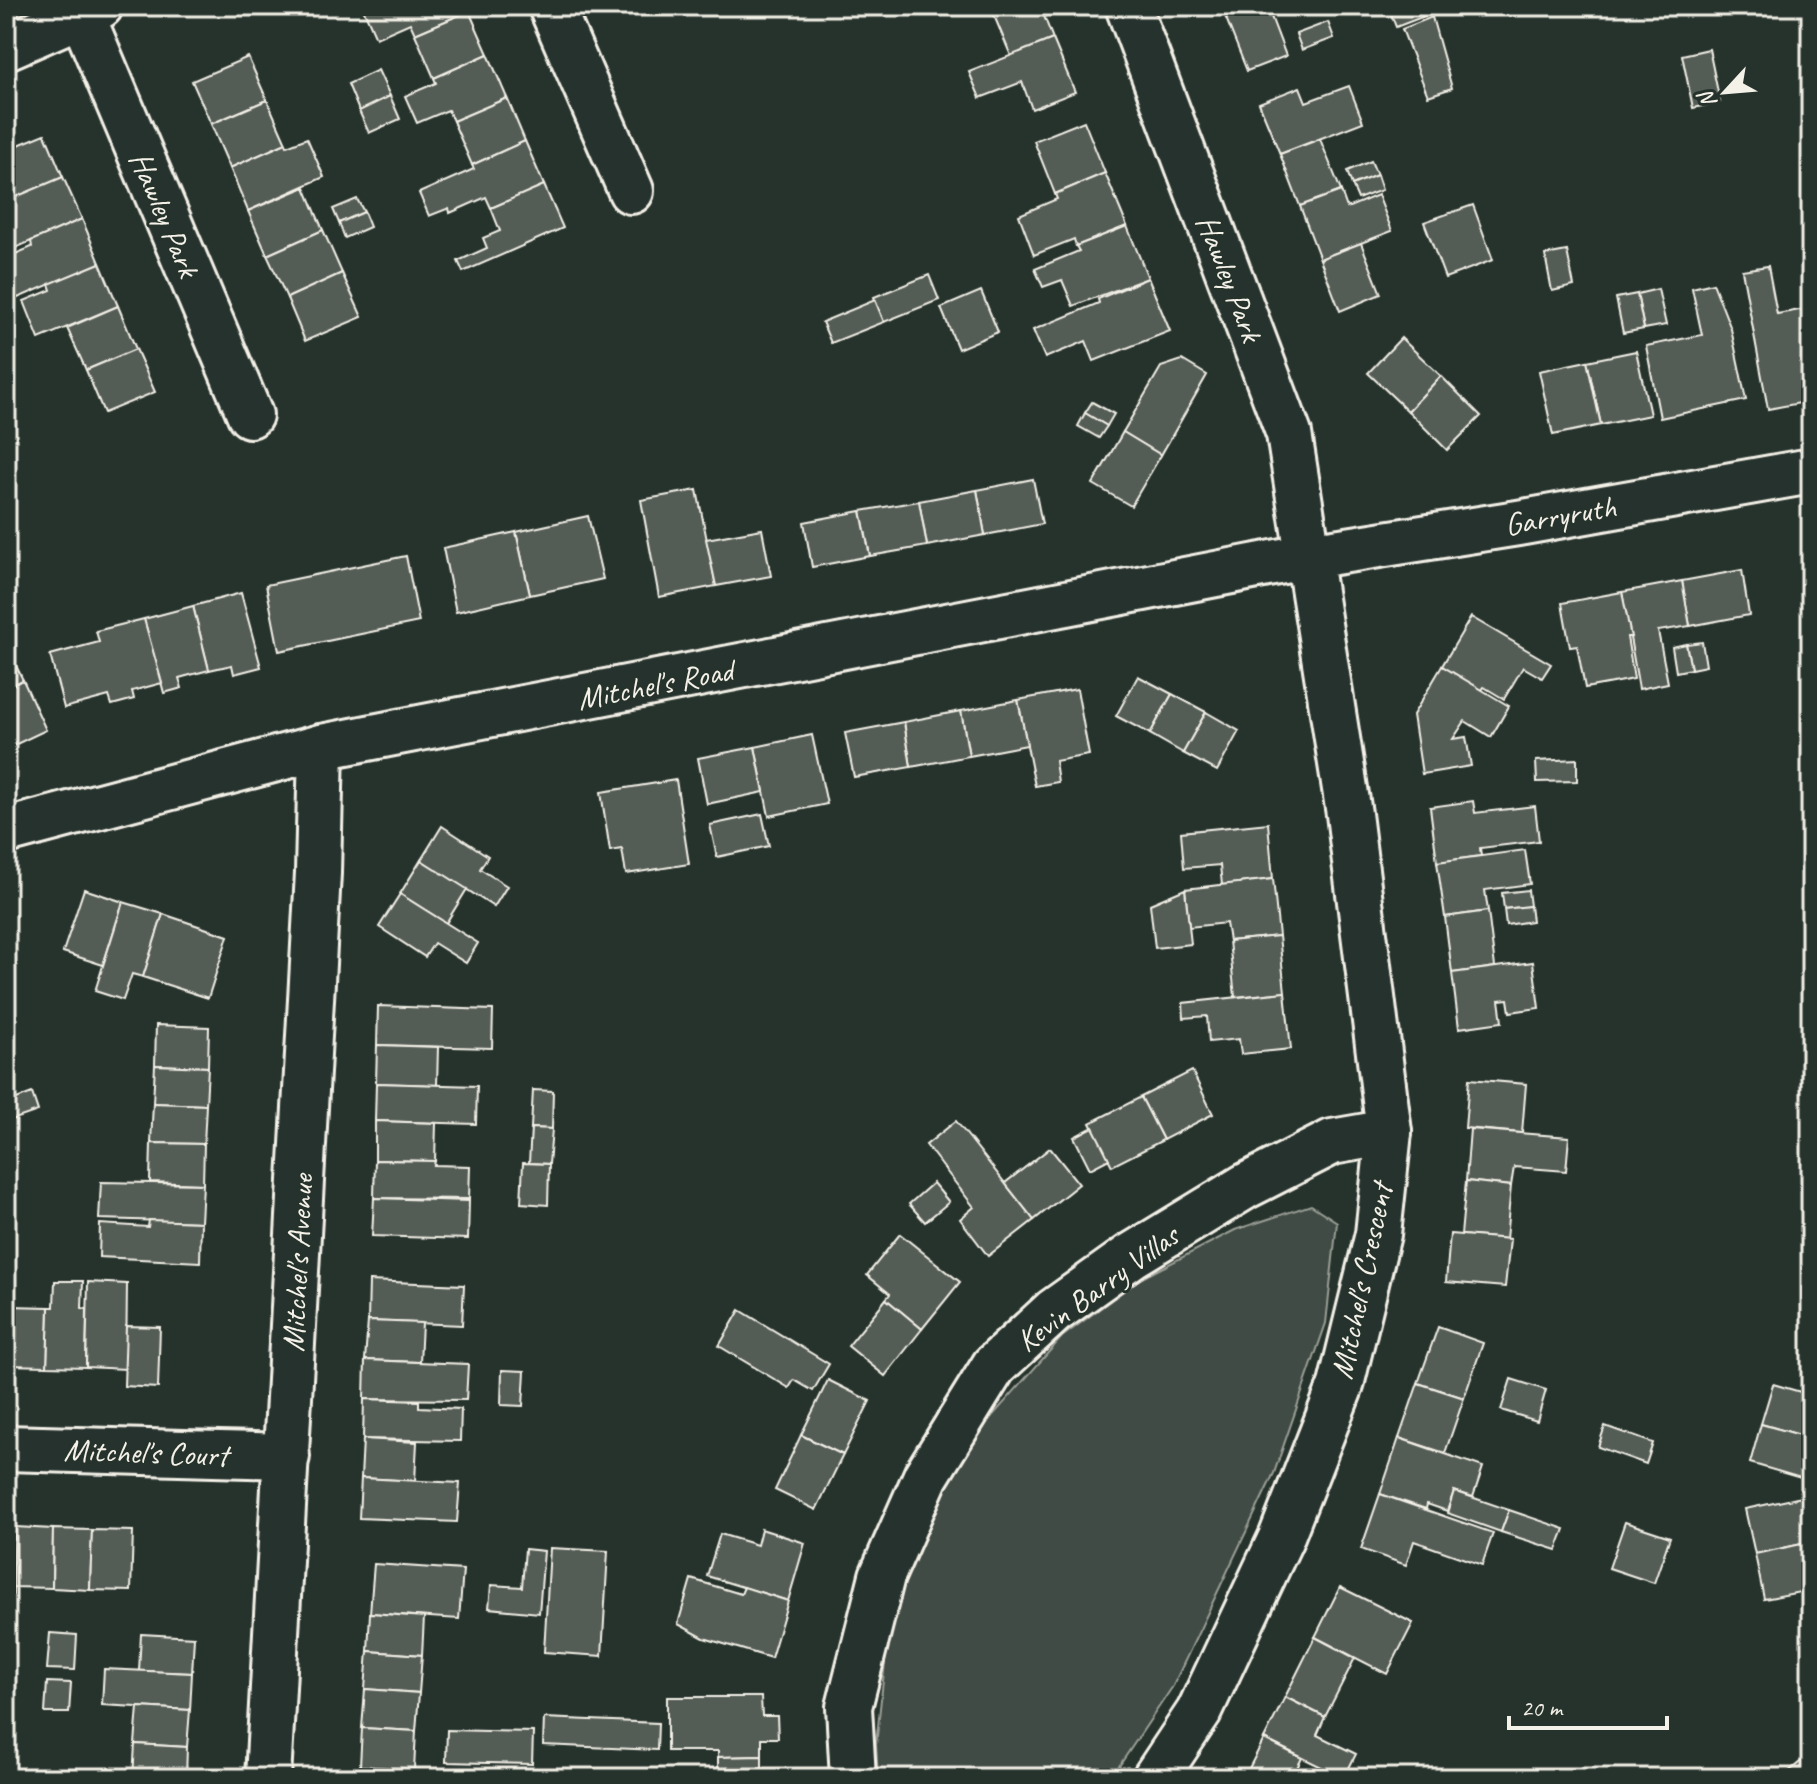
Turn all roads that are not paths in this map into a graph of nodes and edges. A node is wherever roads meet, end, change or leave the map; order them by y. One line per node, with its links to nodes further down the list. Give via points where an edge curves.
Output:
1 (551, 6): 5 (street)
2 (1128, 6): 8 (street, Hawley Park, via 1289,434)
3 (90, 10): 4 (street, Hawley Park); 6 (street, Hawley Park)
4 (6, 47)
5 (631, 191)
6 (250, 415)
7 (1811, 471): 8 (street, Garryruth)
8 (1309, 556): 9 (street, Mitchel's Road); 11 (street, Mitchel's Crescent, via 1349,814)
9 (321, 747): 10 (street, Mitchel's Road); 13 (street, Mitchel's Avenue)
10 (6, 831)
11 (1389, 1132): 15 (street, Kevin Barry Villas, via 1332,1142 1246,1186 1131,1256 1054,1311 994,1366 926,1476 882,1576 849,1707); 16 (street, Mitchel's Crescent, via 1378,1234 1341,1385 1281,1538 1205,1698)
12 (6, 1448): 13 (street, Mitchel's Court)
13 (287, 1456): 14 (street, Mitchel's Avenue)
14 (268, 1778)
15 (853, 1778)
16 (1155, 1778)

